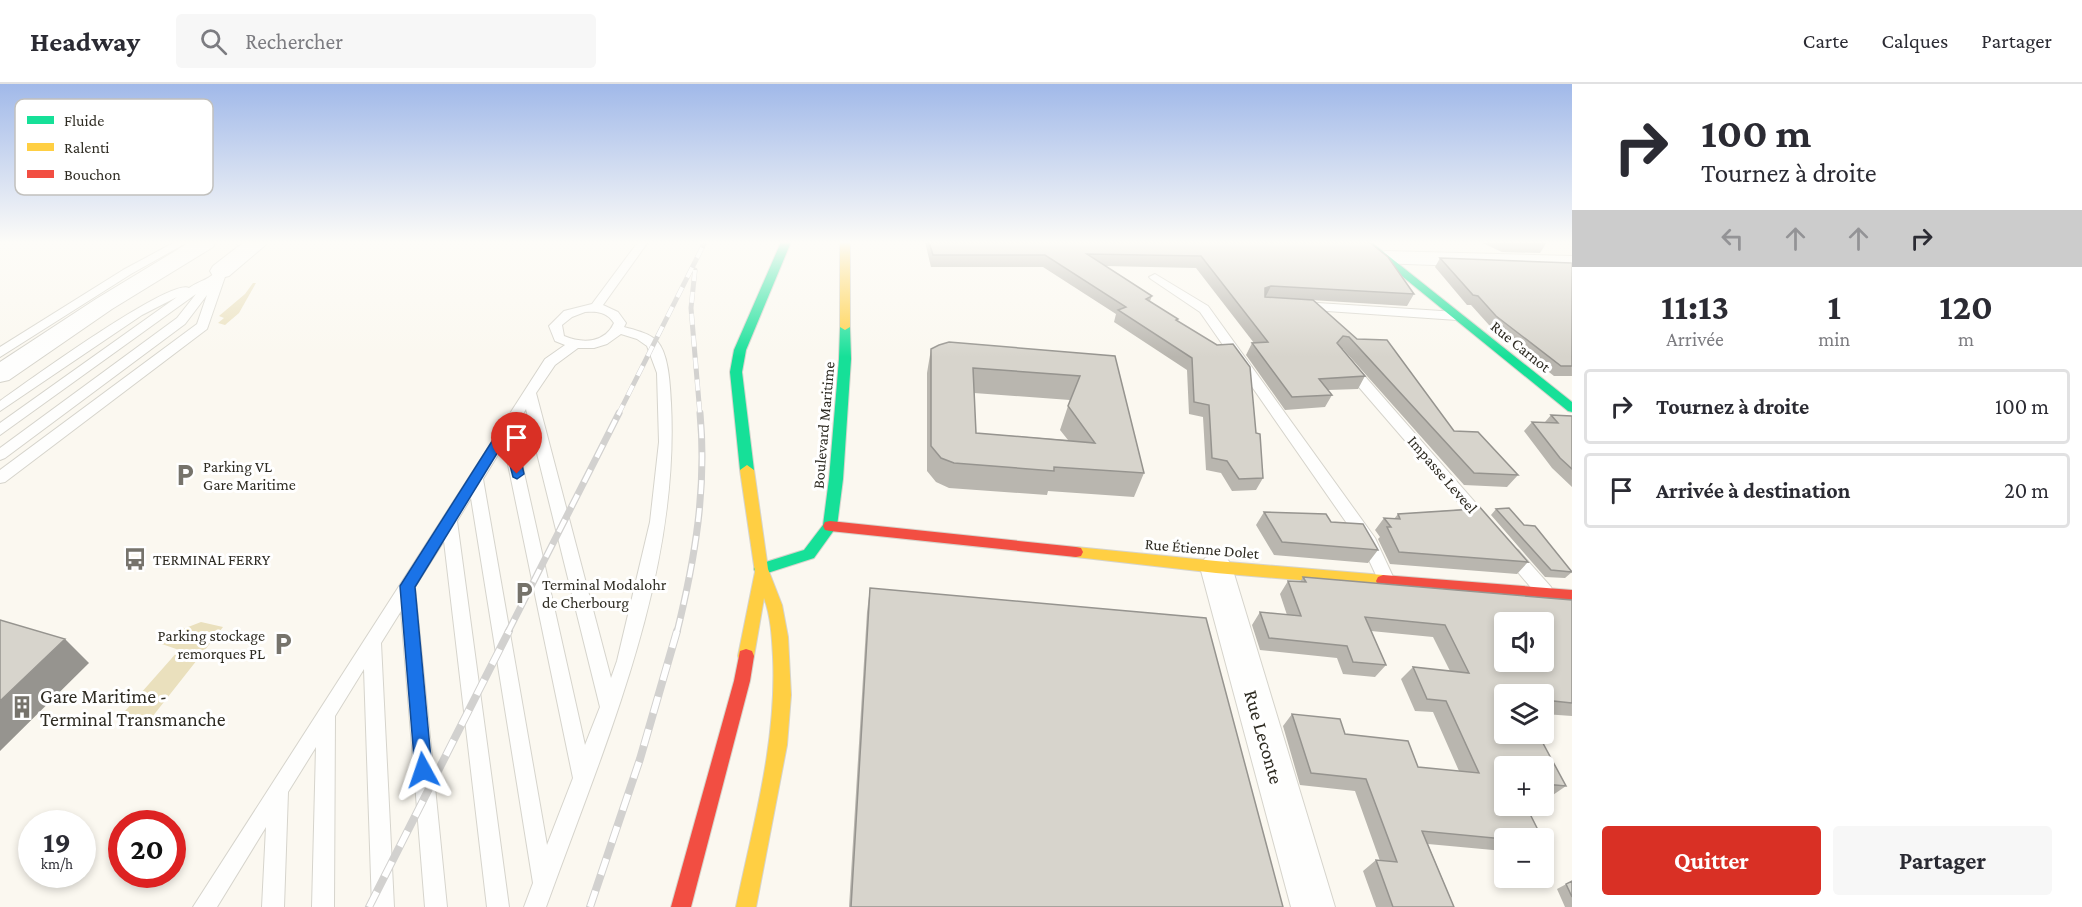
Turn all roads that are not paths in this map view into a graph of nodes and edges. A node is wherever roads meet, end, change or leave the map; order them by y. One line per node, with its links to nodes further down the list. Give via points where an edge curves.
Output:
1 (113, 280): 21 (lane)
2 (142, 280): 23 (street)
3 (197, 280): 25 (lane, via 128,309)
4 (201, 280): 26 (lane, via 138,312)
5 (204, 280): 28 (lane, via 148,314)
6 (207, 280): 30 (lane)
7 (210, 280): 31 (lane, via 170,318)
8 (213, 280): 32 (lane, via 181,321)
9 (215, 280): 33 (lane, via 193,323)
10 (217, 280): 34 (lane, via 203,326)
11 (615, 280): 17 (lane)
12 (770, 280): 39 (street, via 740,350 736,372)
13 (845, 280): 37 (street, Boulevard Maritime, via 845,359)
14 (1159, 280): 40 (lane, via 1204,309 1369,542)
15 (1414, 280): 18 (street, Rue Carnot)
16 (1288, 305): 18 (lane)
17 (595, 308): 19 (lane, via 613,312 620,323); 20 (lane, via 574,310 555,326 559,338)
18 (1458, 316): 27 (street, Rue Carnot)
19 (618, 329): 20 (lane, via 606,340); 45 (lane, via 653,344 663,373 666,442 658,522 626,661)
20 (575, 344): 24 (lane, via 550,362)
21 (0, 353)
22 (1338, 354): 42 (lane, Impasse Leveel)
23 (0, 374)
24 (529, 393): 29 (lane); 45 (lane)
25 (0, 398)
26 (0, 407)
27 (1572, 408)
28 (0, 419)
29 (507, 427): 35 (lane); 47 (lane)
30 (0, 430)
31 (0, 442)
32 (0, 455)
33 (0, 467)
34 (0, 478)
35 (476, 478): 36 (lane); 49 (lane)
36 (449, 520): 41 (lane); 55 (lane)
37 (830, 526): 38 (street, Rue Étienne Dolet); 39 (street, Boulevard Maritime, via 809,554)
38 (1216, 567): 40 (street, Rue Étienne Dolet); 59 (street, Rue Leconte)
39 (761, 569): 57 (street, via 742,681); 58 (street, via 776,616 783,695 778,745)
40 (1388, 581): 42 (street, Rue Étienne Dolet)
41 (407, 586): 44 (lane); 54 (lane)
42 (1547, 594): 43 (street, Rue Étienne Dolet)
43 (1572, 596)
44 (372, 641): 46 (lane); 53 (lane)
45 (609, 708): 47 (lane)
46 (326, 716): 48 (lane); 52 (lane)
47 (583, 778): 49 (lane)
48 (279, 790): 50 (lane); 51 (lane)
49 (544, 884): 56 (lane)
50 (208, 904)
51 (273, 907)
52 (323, 907)
53 (383, 907)
54 (436, 907)
55 (498, 907)
56 (535, 907)
57 (681, 907)
58 (746, 907)
59 (1313, 907)

